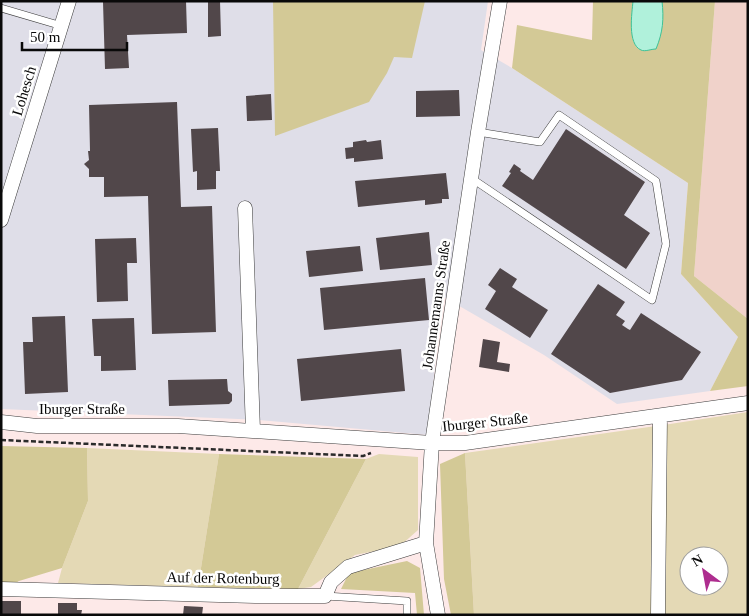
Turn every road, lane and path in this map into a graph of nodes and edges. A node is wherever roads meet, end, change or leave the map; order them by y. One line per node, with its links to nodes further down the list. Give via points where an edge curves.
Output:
1 (69, 1): 4 (street, Lohesch)
2 (500, 1): 5 (street, Johannemanns Straße)
3 (1, 8): 4 (lane)
4 (62, 26): 8 (street, Lohesch)
5 (478, 132): 6 (street, Johannemanns Straße); 6 (lane, via 540,142 559,115 656,181 666,244 652,300)
6 (471, 178): 14 (street, Johannemanns Straße)
7 (245, 208): 12 (street)
8 (1, 220)
9 (748, 403): 10 (street, Iburger Straße)
10 (660, 416): 14 (street, Iburger Straße, via 465,443); 21 (street)
11 (1, 422): 12 (street, Iburger Straße, via 37,426 178,426)
12 (253, 430): 14 (street, Iburger Straße)
13 (1, 440): 15 (path, via 363,456)
14 (432, 443): 16 (street, Johannemanns Straße)
15 (378, 450)
16 (426, 543): 18 (street, via 348,567 331,582); 20 (street, Johannemanns Straße)
17 (1, 589): 18 (street, Auf der Rotenburg)
18 (325, 596): 19 (lane, via 407,601)
19 (407, 615)
20 (438, 615)
21 (658, 615)

